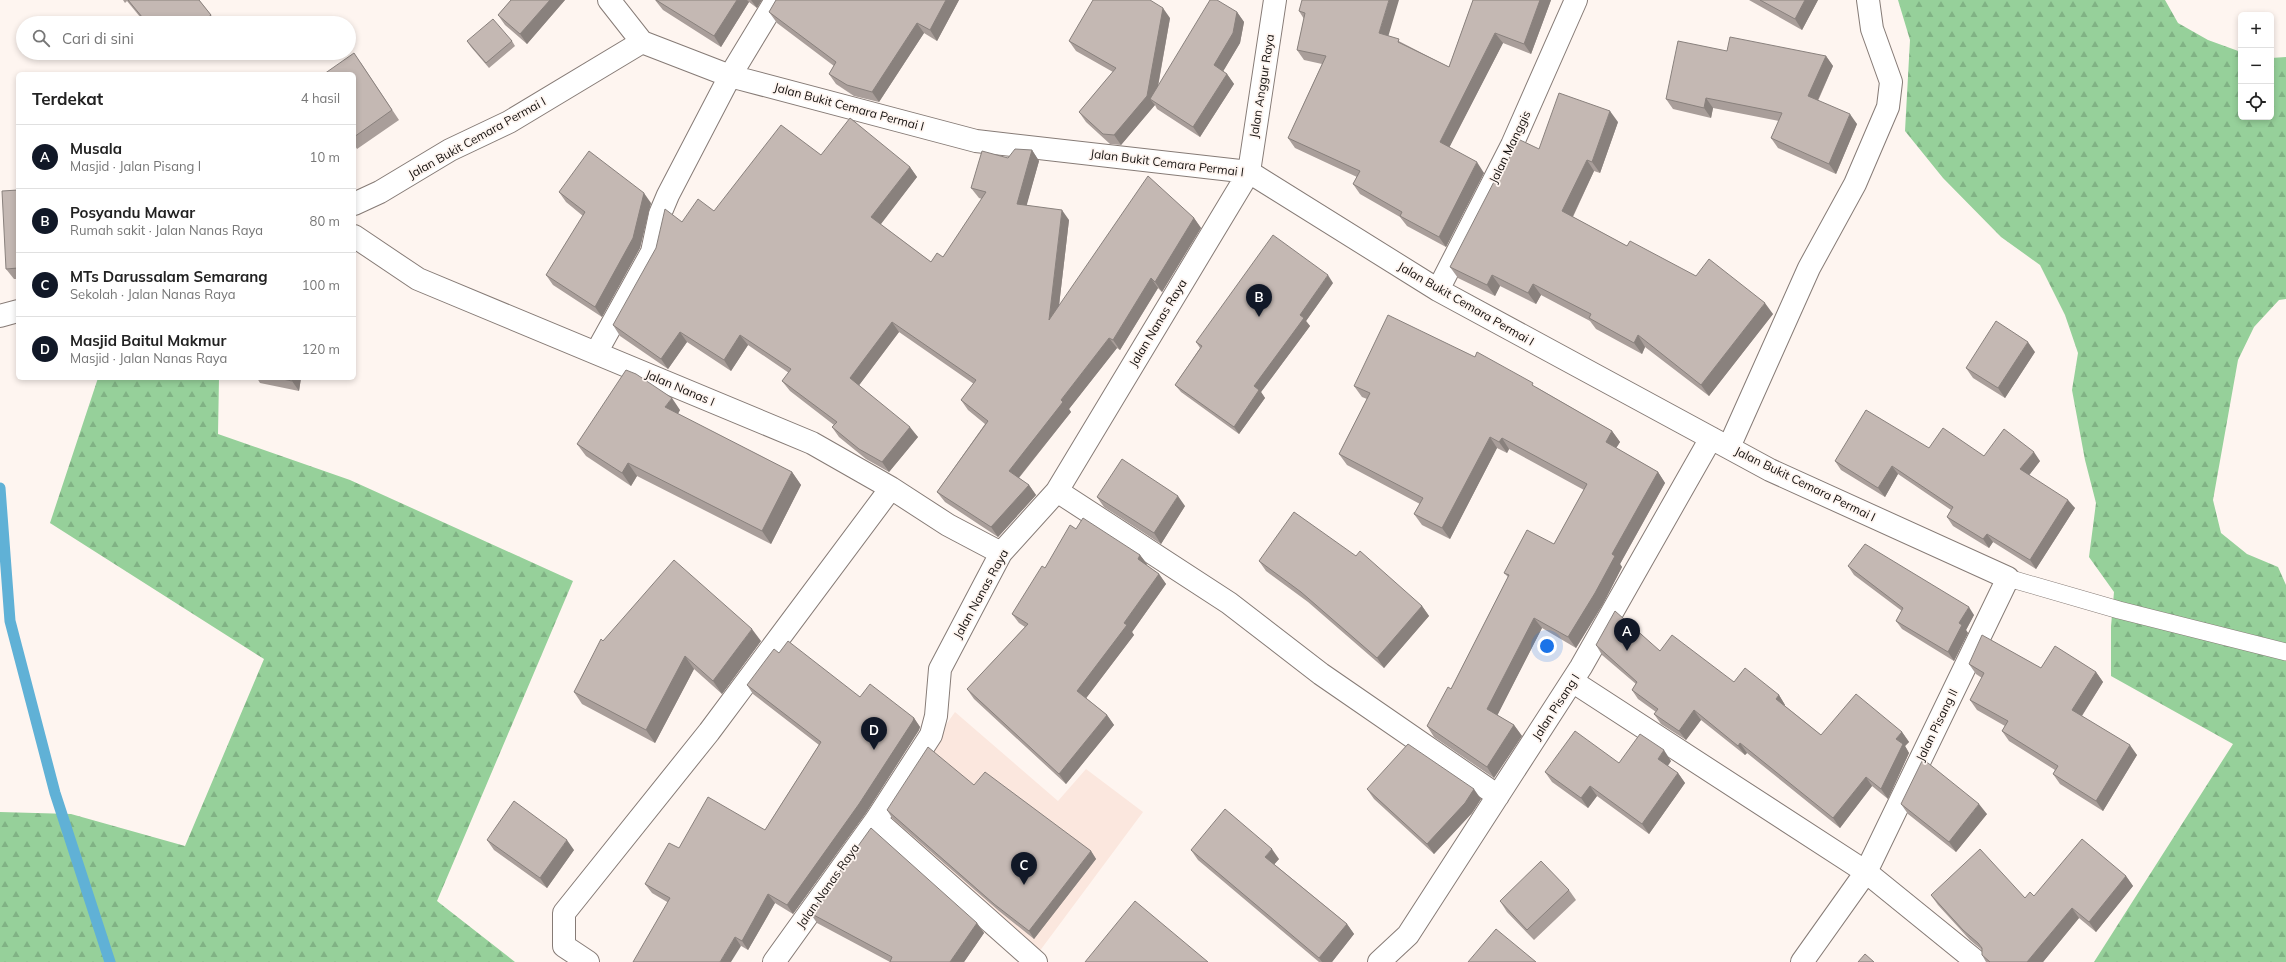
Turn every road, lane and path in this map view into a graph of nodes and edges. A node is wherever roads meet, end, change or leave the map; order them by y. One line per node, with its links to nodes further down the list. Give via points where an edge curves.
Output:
1 (609, 0): 6 (street)
2 (776, 0): 7 (street)
3 (1275, 0): 8 (street, Jalan Anggur Raya)
4 (1576, 0): 11 (street, Jalan Manggis, via 1512,145)
5 (1868, 0): 15 (street, Jalan Pisang I, via 1872,29 1891,82 1888,107 1855,184)
6 (642, 42): 7 (street, Jalan Bukit Cemara Permai I); 9 (street, Jalan Bukit Cemara Permai I, via 509,122 450,150 380,192)
7 (730, 76): 8 (street, Jalan Bukit Cemara Permai I, via 976,141); 14 (street, via 668,195 660,214 652,252)
8 (1249, 172): 11 (street, Jalan Bukit Cemara Permai I); 17 (street, Jalan Nanas Raya)
9 (356, 203)
10 (356, 237): 14 (street, Jalan Nanas I, via 418,279)
11 (1438, 290): 15 (street, Jalan Bukit Cemara Permai I)
12 (16, 312): 13 (street)
13 (0, 316)
14 (596, 353): 16 (street, Jalan Nanas I, via 812,443)
15 (1720, 443): 19 (street, Jalan Bukit Cemara Permai I, via 1770,470); 21 (street, Jalan Pisang I)
16 (891, 488): 18 (street, Jalan Nanas I, via 948,525); 25 (street, via 709,732 564,913 564,946)
17 (1057, 491): 18 (street, Jalan Nanas Raya); 22 (street, via 1228,603 1321,674)
18 (1001, 553): 23 (street, Jalan Nanas Raya, via 940,669 936,716 931,735)
19 (2008, 578): 20 (lane, via 2119,610); 24 (street, Jalan Pisang II)
20 (2286, 652)
21 (1572, 681): 22 (street, Jalan Pisang I); 24 (street)
22 (1498, 796): 28 (street, Jalan Pisang I, via 1408,935)
23 (876, 820): 26 (street, Jalan Nanas Raya); 27 (street)
24 (1866, 872): 29 (street, Jalan Pisang II); 30 (street)
25 (588, 962)
26 (774, 962)
27 (1036, 962)
28 (1379, 962)
29 (1802, 962)
30 (1977, 962)

